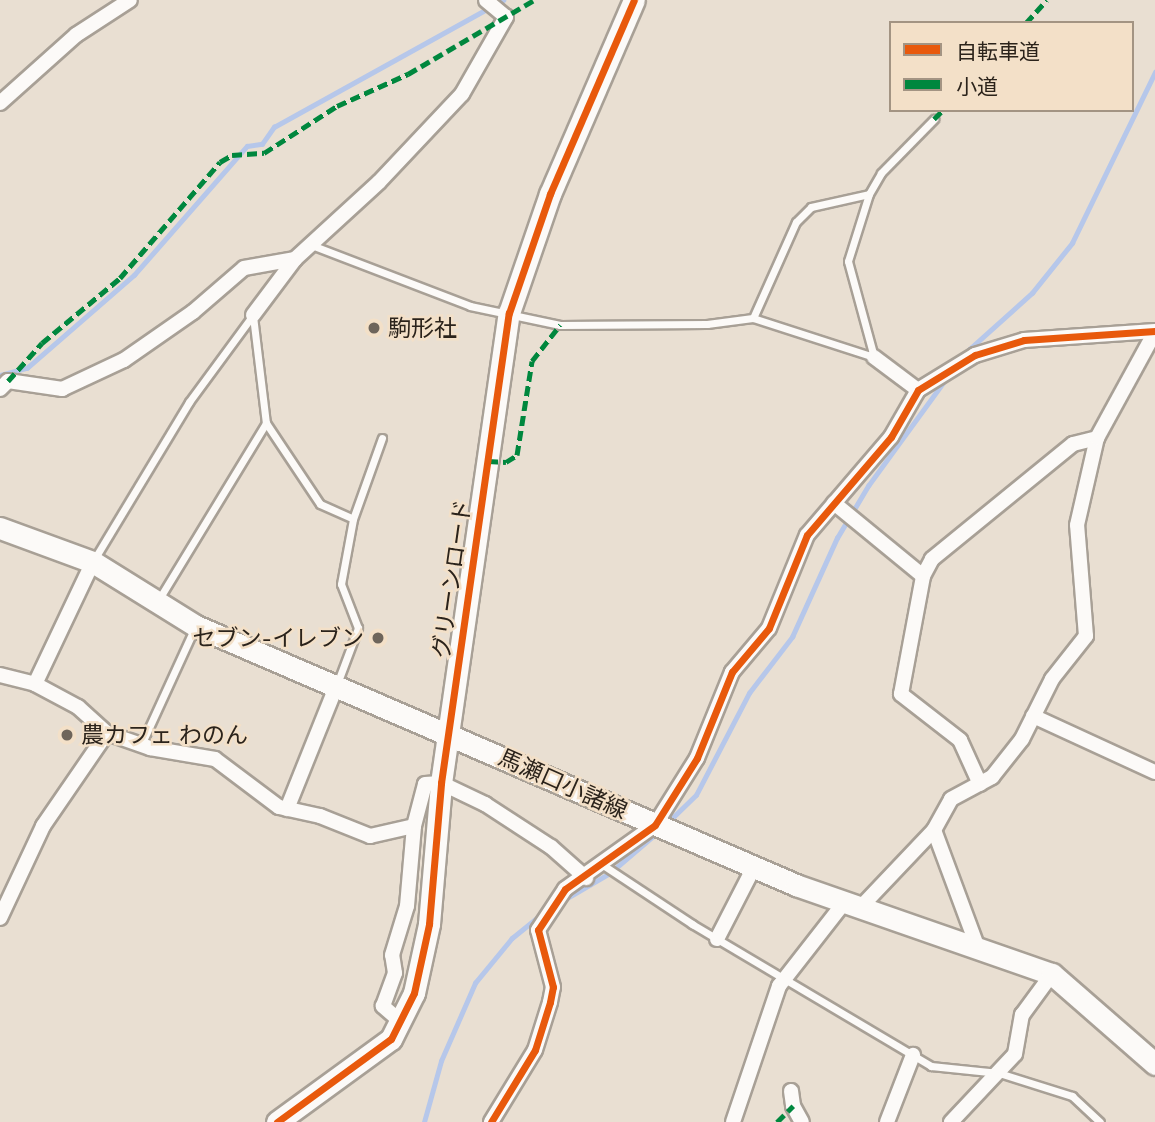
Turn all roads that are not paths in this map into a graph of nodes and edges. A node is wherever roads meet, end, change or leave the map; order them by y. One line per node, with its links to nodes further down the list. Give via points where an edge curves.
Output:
1 (130, 0): 4 (street, via 76,35)
2 (486, 0): 7 (street, via 506,17 462,94)
3 (634, 0): 9 (main road, グリーンロード, via 550,194)
4 (0, 103)
5 (934, 119): 6 (lane, via 881,173)
6 (869, 194): 11 (lane, via 811,207 796,222); 13 (lane, via 848,261)
7 (314, 246): 8 (street); 9 (lane, via 400,283 470,306)
8 (295, 259): 10 (street); 14 (street, via 244,268 124,360 62,389 8,381)
9 (509, 313): 11 (lane, via 560,325 707,324); 31 (main road, グリーンロード)
10 (253, 315): 16 (lane); 22 (lane, via 189,402)
11 (753, 318): 13 (lane)
12 (1155, 331): 15 (street, via 1024,340 975,355); 18 (street)
13 (874, 357): 15 (street)
14 (0, 389)
15 (918, 390): 19 (street, via 891,437)
16 (265, 423): 20 (lane, via 320,504); 24 (lane)
17 (382, 438): 20 (lane)
18 (1097, 438): 23 (street, via 1073,444 932,559); 29 (street, via 1077,525 1086,636 1052,679)
19 (834, 503): 23 (street); 37 (street, via 807,535 769,628 732,672 697,758)
20 (353, 519): 28 (lane, via 341,584 358,628)
21 (0, 527): 22 (main road, 馬瀬口小諸線)
22 (93, 562): 24 (main road, 馬瀬口小諸線); 27 (street)
23 (923, 576): 35 (street, via 901,694 960,740)
24 (157, 602): 25 (main road, 馬瀬口小諸線)
25 (196, 626): 28 (main road, 馬瀬口小諸線); 32 (lane)
26 (0, 675): 27 (street)
27 (35, 684): 30 (street, via 78,707)
28 (336, 687): 31 (main road, 馬瀬口小諸線); 36 (street)
29 (1033, 716): 33 (street); 35 (street, via 1022,739 992,777)
30 (107, 733): 32 (street); 44 (street, via 43,826)
31 (450, 733): 34 (main road, グリーンロード); 37 (main road, 馬瀬口小諸線)
32 (141, 745): 36 (street, via 215,759)
33 (1155, 772)
34 (441, 783): 38 (street, via 425,784); 42 (street, via 507,819); 49 (main road, グリーンロード, via 429,924 414,993)
35 (980, 783): 39 (street, via 951,799)
36 (287, 809): 38 (street, via 320,816 370,836)
37 (655, 825): 40 (street); 41 (main road, 馬瀬口小諸線)
38 (414, 826): 49 (street, via 407,906 392,955 395,973 383,1006)
39 (934, 830): 43 (street); 46 (street)
40 (603, 866): 42 (street); 45 (lane)
41 (754, 867): 43 (main road, 馬瀬口小諸線); 45 (street)
42 (586, 878): 55 (street, via 565,889 538,930 553,987 550,1002 534,1050)
43 (851, 907): 46 (main road, 馬瀬口小諸線); 48 (street)
44 (0, 918)
45 (717, 939): 48 (lane)
46 (978, 948): 47 (main road, 馬瀬口小諸線)
47 (1052, 974): 51 (main road, 馬瀬口小諸線); 52 (street, via 1022,1014 1015,1054)
48 (784, 979): 50 (lane); 56 (street)
49 (400, 1021): 54 (main road, グリーンロード, via 382,1046)
50 (913, 1055): 52 (lane, via 931,1066); 58 (street)
51 (1155, 1064)
52 (999, 1073): 59 (street, via 986,1080); 60 (lane, via 1072,1096)
53 (791, 1091): 57 (street)
54 (277, 1122)
55 (491, 1122)
56 (733, 1122)
57 (802, 1122)
58 (887, 1122)
59 (951, 1122)
60 (1100, 1122)

